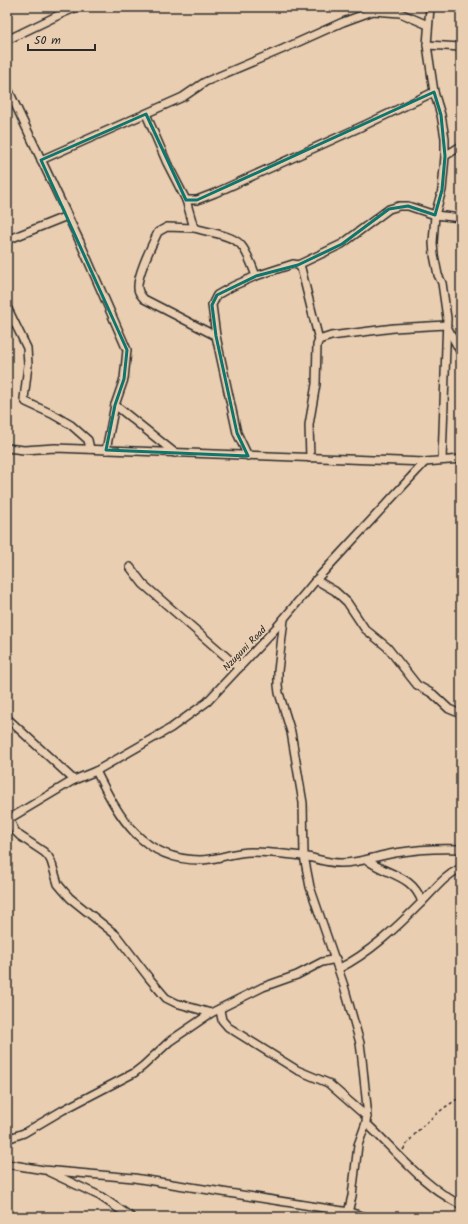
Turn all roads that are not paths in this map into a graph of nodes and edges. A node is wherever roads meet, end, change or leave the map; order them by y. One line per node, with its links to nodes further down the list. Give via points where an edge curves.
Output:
1 (77, 7): 3 (street)
2 (430, 7): 4 (street)
3 (59, 10): 5 (street)
4 (428, 25): 6 (street); 10 (street, via 400,13 373,11 205,82 183,97)
5 (7, 40)
6 (427, 45): 7 (street); 9 (street)
7 (461, 47)
8 (7, 87): 13 (street)
9 (434, 92): 12 (street, via 441,115); 14 (street, via 215,193 197,200)
10 (146, 114): 13 (street); 14 (street)
11 (461, 146): 12 (street)
12 (445, 156): 15 (street, via 442,190)
13 (41, 160): 16 (street)
14 (186, 200): 18 (street)
15 (435, 215): 17 (street); 20 (street, via 408,206 389,209 342,244); 23 (street, via 433,248 442,284)
16 (67, 216): 19 (street); 27 (street, via 127,350 124,379)
17 (461, 218)
18 (194, 228): 21 (street, via 238,241); 24 (street, via 167,227 158,232 144,262 138,289 144,299)
19 (7, 240)
20 (298, 265): 21 (street, via 293,264); 25 (street, via 302,268)
21 (256, 276): 24 (street, via 217,295 212,305)
22 (7, 307): 29 (street, via 27,348 24,399 71,425 88,440)
23 (446, 325): 25 (street, via 394,328); 26 (street); 35 (street)
24 (216, 336): 32 (street, via 237,433)
25 (319, 340): 33 (street, via 316,384 309,425)
26 (461, 353)
27 (115, 405): 30 (street); 31 (street)
28 (7, 448): 29 (street)
29 (90, 450): 30 (street)
30 (106, 450): 31 (street)
31 (175, 453): 32 (street)
32 (248, 456): 33 (street)
33 (310, 458): 36 (street)
34 (461, 459): 35 (street)
35 (442, 460): 36 (street)
36 (425, 462): 38 (street, Nzuguni Road)
37 (130, 567): 40 (street, via 143,584)
38 (316, 580): 39 (street, Nzuguni Road); 41 (street, via 347,602 365,630 387,648 418,684 449,709)
39 (284, 619): 40 (street, Nzuguni Road); 47 (street, via 278,685 291,732 303,803)
40 (238, 668): 43 (street, Nzuguni Road, via 207,702 190,715)
41 (461, 714)
42 (7, 718): 44 (street)
43 (96, 771): 44 (street, Nzuguni Road); 47 (street, via 129,827 146,843 168,856 199,860 250,852)
44 (74, 780): 45 (street, Nzuguni Road)
45 (8, 819): 54 (street, via 20,836 48,856 58,884 70,898 116,935 166,998)
46 (461, 849): 48 (street, via 428,848)
47 (304, 856): 48 (street, via 330,863); 51 (street, via 310,887)
48 (367, 860): 50 (street, via 411,883)
49 (461, 868): 50 (street, via 440,882)
50 (422, 902): 52 (street, via 365,953)
51 (336, 959): 52 (street); 53 (street, via 322,962 297,975 263,987)
52 (338, 969): 55 (street, via 360,1043 367,1106)
53 (220, 1010): 54 (street); 55 (street, via 222,1020 228,1027 297,1070 328,1083)
54 (211, 1013): 56 (street, via 170,1041 134,1073)
55 (366, 1120): 59 (street, via 399,1157 440,1193); 60 (street, via 358,1146)
56 (7, 1140)
57 (7, 1164): 58 (street)
58 (44, 1170): 60 (street, via 134,1178); 61 (street, via 100,1196)
59 (461, 1206)
60 (348, 1215): 62 (street)
61 (131, 1217)
62 (366, 1217)

